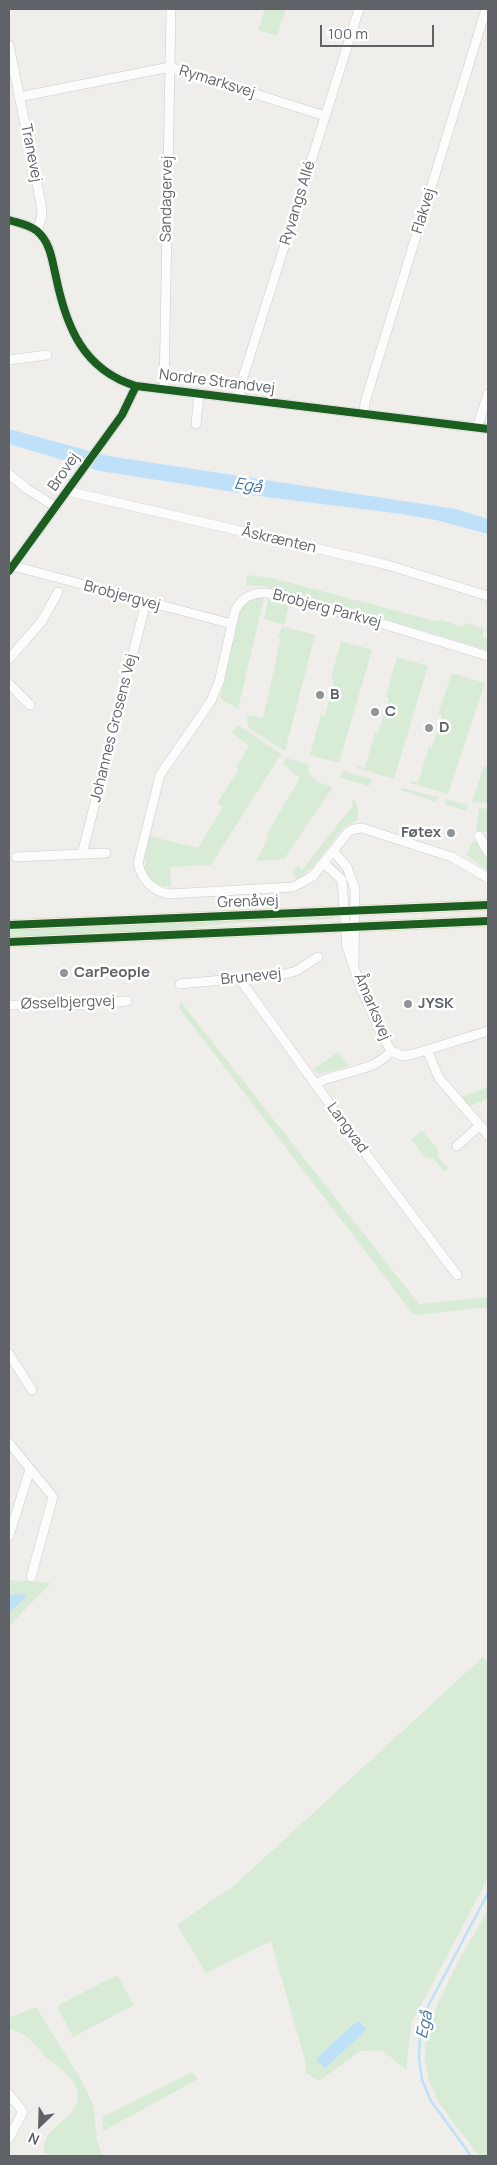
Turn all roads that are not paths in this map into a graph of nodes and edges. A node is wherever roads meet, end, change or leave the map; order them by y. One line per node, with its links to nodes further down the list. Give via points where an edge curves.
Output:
1 (171, 9): 5 (street, Sandagervej)
2 (360, 9): 7 (street, Ryvangs Allé)
3 (486, 9): 17 (street, Flakvej, via 365,402)
4 (9, 45): 6 (street, Tranevej)
5 (170, 67): 6 (street, Rymarksvej); 7 (street, Rymarksvej); 13 (street, Sandagervej)
6 (19, 97): 9 (street, Tranevej, via 41,204 42,215)
7 (325, 116): 16 (street, Ryvangs Allé, via 240,387)
8 (9, 220): 9 (street)
9 (37, 231): 12 (street, Nordre Strandvej, via 50,250 63,309 80,345 104,371)
10 (47, 355): 11 (street)
11 (9, 360)
12 (136, 386): 13 (street, Nordre Strandvej); 22 (street, Brovej, via 122,415)
13 (164, 389): 14 (street, Nordre Strandvej)
14 (200, 394): 16 (street, Nordre Strandvej); 18 (street, Nordre Strandvej)
15 (488, 394): 19 (street)
16 (240, 399): 17 (street, Nordre Strandvej)
17 (364, 414): 19 (street, Nordre Strandvej)
18 (196, 424)
19 (478, 428): 20 (street, Nordre Strandvej)
20 (488, 429)
21 (9, 474): 23 (street, Brovej)
22 (67, 491): 23 (street, Brovej); 26 (street, Åskrænten, via 384,564)
23 (56, 507): 24 (street, Brovej)
24 (11, 569): 27 (street, Brobjergvej)
25 (58, 592): 30 (street, via 42,620)
26 (488, 596)
27 (146, 602): 28 (street, Brobjergvej); 37 (street, Johannes Grosens Vej)
28 (232, 624): 29 (street, Brobjerg Parkvej, via 246,596 265,592); 39 (street, Brobjerg Parkvej, via 219,682 211,702 160,775 139,855 140,870 148,884 168,894 289,888 313,876)
29 (488, 656)
30 (9, 659)
31 (9, 684): 32 (street)
32 (30, 705)
33 (479, 836): 35 (street)
34 (334, 851): 39 (street, Brobjerg Parkvej); 40 (street, Brobjerg Parkvej, via 348,832 362,828 452,857); 42 (street, via 353,878)
35 (488, 852)
36 (106, 853): 37 (street)
37 (82, 854): 38 (street)
38 (16, 857)
39 (324, 863): 42 (street, via 342,880)
40 (488, 878)
41 (488, 905): 42 (main road, Grenåvej)
42 (350, 911): 44 (main road, Grenåvej); 45 (street)
43 (488, 921): 45 (main road, Grenåvej)
44 (9, 925)
45 (350, 927): 46 (main road, Grenåvej); 54 (street, Åmarksvej, via 353,963 361,988)
46 (9, 942)
47 (318, 957): 48 (street, Brunevej, via 296,971)
48 (240, 978): 49 (street, Brunevej); 55 (street, Langvad)
49 (180, 984)
50 (127, 1002): 51 (street, Øsselbjergvej)
51 (9, 1005)
52 (488, 1031): 53 (street, Åmarksvej)
53 (427, 1050): 54 (street, Åmarksvej, via 403,1056); 56 (street, via 440,1078)
54 (391, 1051): 55 (street, Åmarksvej, via 373,1065)
55 (315, 1084): 59 (street, Langvad)
56 (480, 1125): 57 (street); 58 (street)
57 (488, 1134)
58 (457, 1146)
59 (456, 1275)
60 (9, 1354): 61 (street)
61 (32, 1390)
62 (9, 1443): 63 (street)
63 (30, 1469): 64 (street); 65 (street, via 53,1497 28,1577)
64 (9, 1536)
65 (41, 1579)
66 (9, 2094): 67 (street, via 23,2112)
67 (9, 2138)

